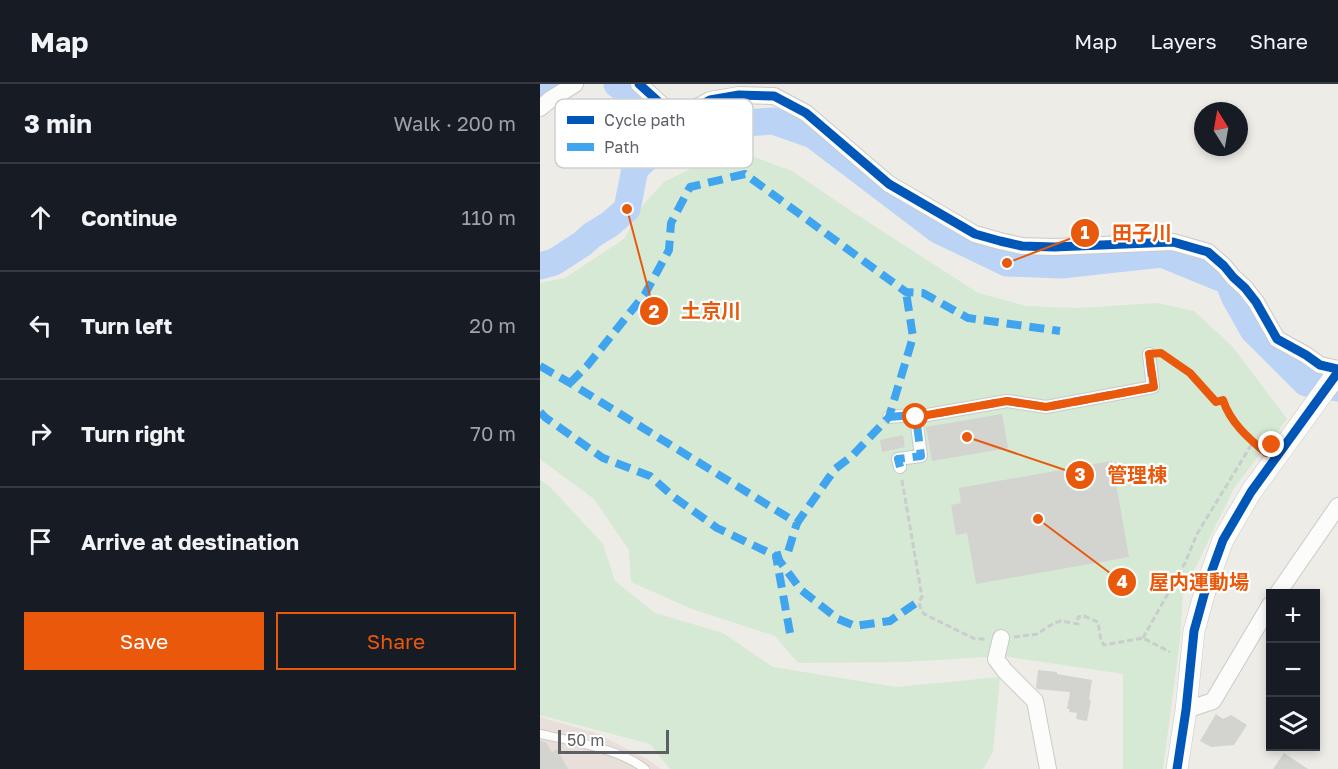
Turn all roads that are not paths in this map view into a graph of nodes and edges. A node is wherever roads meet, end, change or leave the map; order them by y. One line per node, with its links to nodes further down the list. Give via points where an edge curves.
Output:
1 (575, 84): 5 (street)
2 (639, 84): 3 (street)
3 (656, 99)
4 (715, 99): 7 (street, via 774,96 806,113 889,184 983,237 1022,246 1054,247 1173,242 1208,252 1256,302 1277,339 1320,365)
5 (540, 108)
6 (1149, 354): 9 (street, via 1154,387 1046,407 1007,401)
7 (1338, 370): 15 (street, via 1251,492 1223,540 1194,631)
8 (889, 417): 9 (street)
9 (916, 417): 10 (street, via 921,456 898,459)
10 (900, 467)
11 (1338, 506): 12 (street)
12 (1281, 589)
13 (1266, 612): 15 (street, via 1213,701)
14 (1001, 638): 18 (street, via 996,659 1035,701)
15 (1186, 710): 19 (street)
16 (540, 734): 17 (lane, via 616,754)
17 (645, 769)
18 (1048, 769)
19 (1177, 769)

